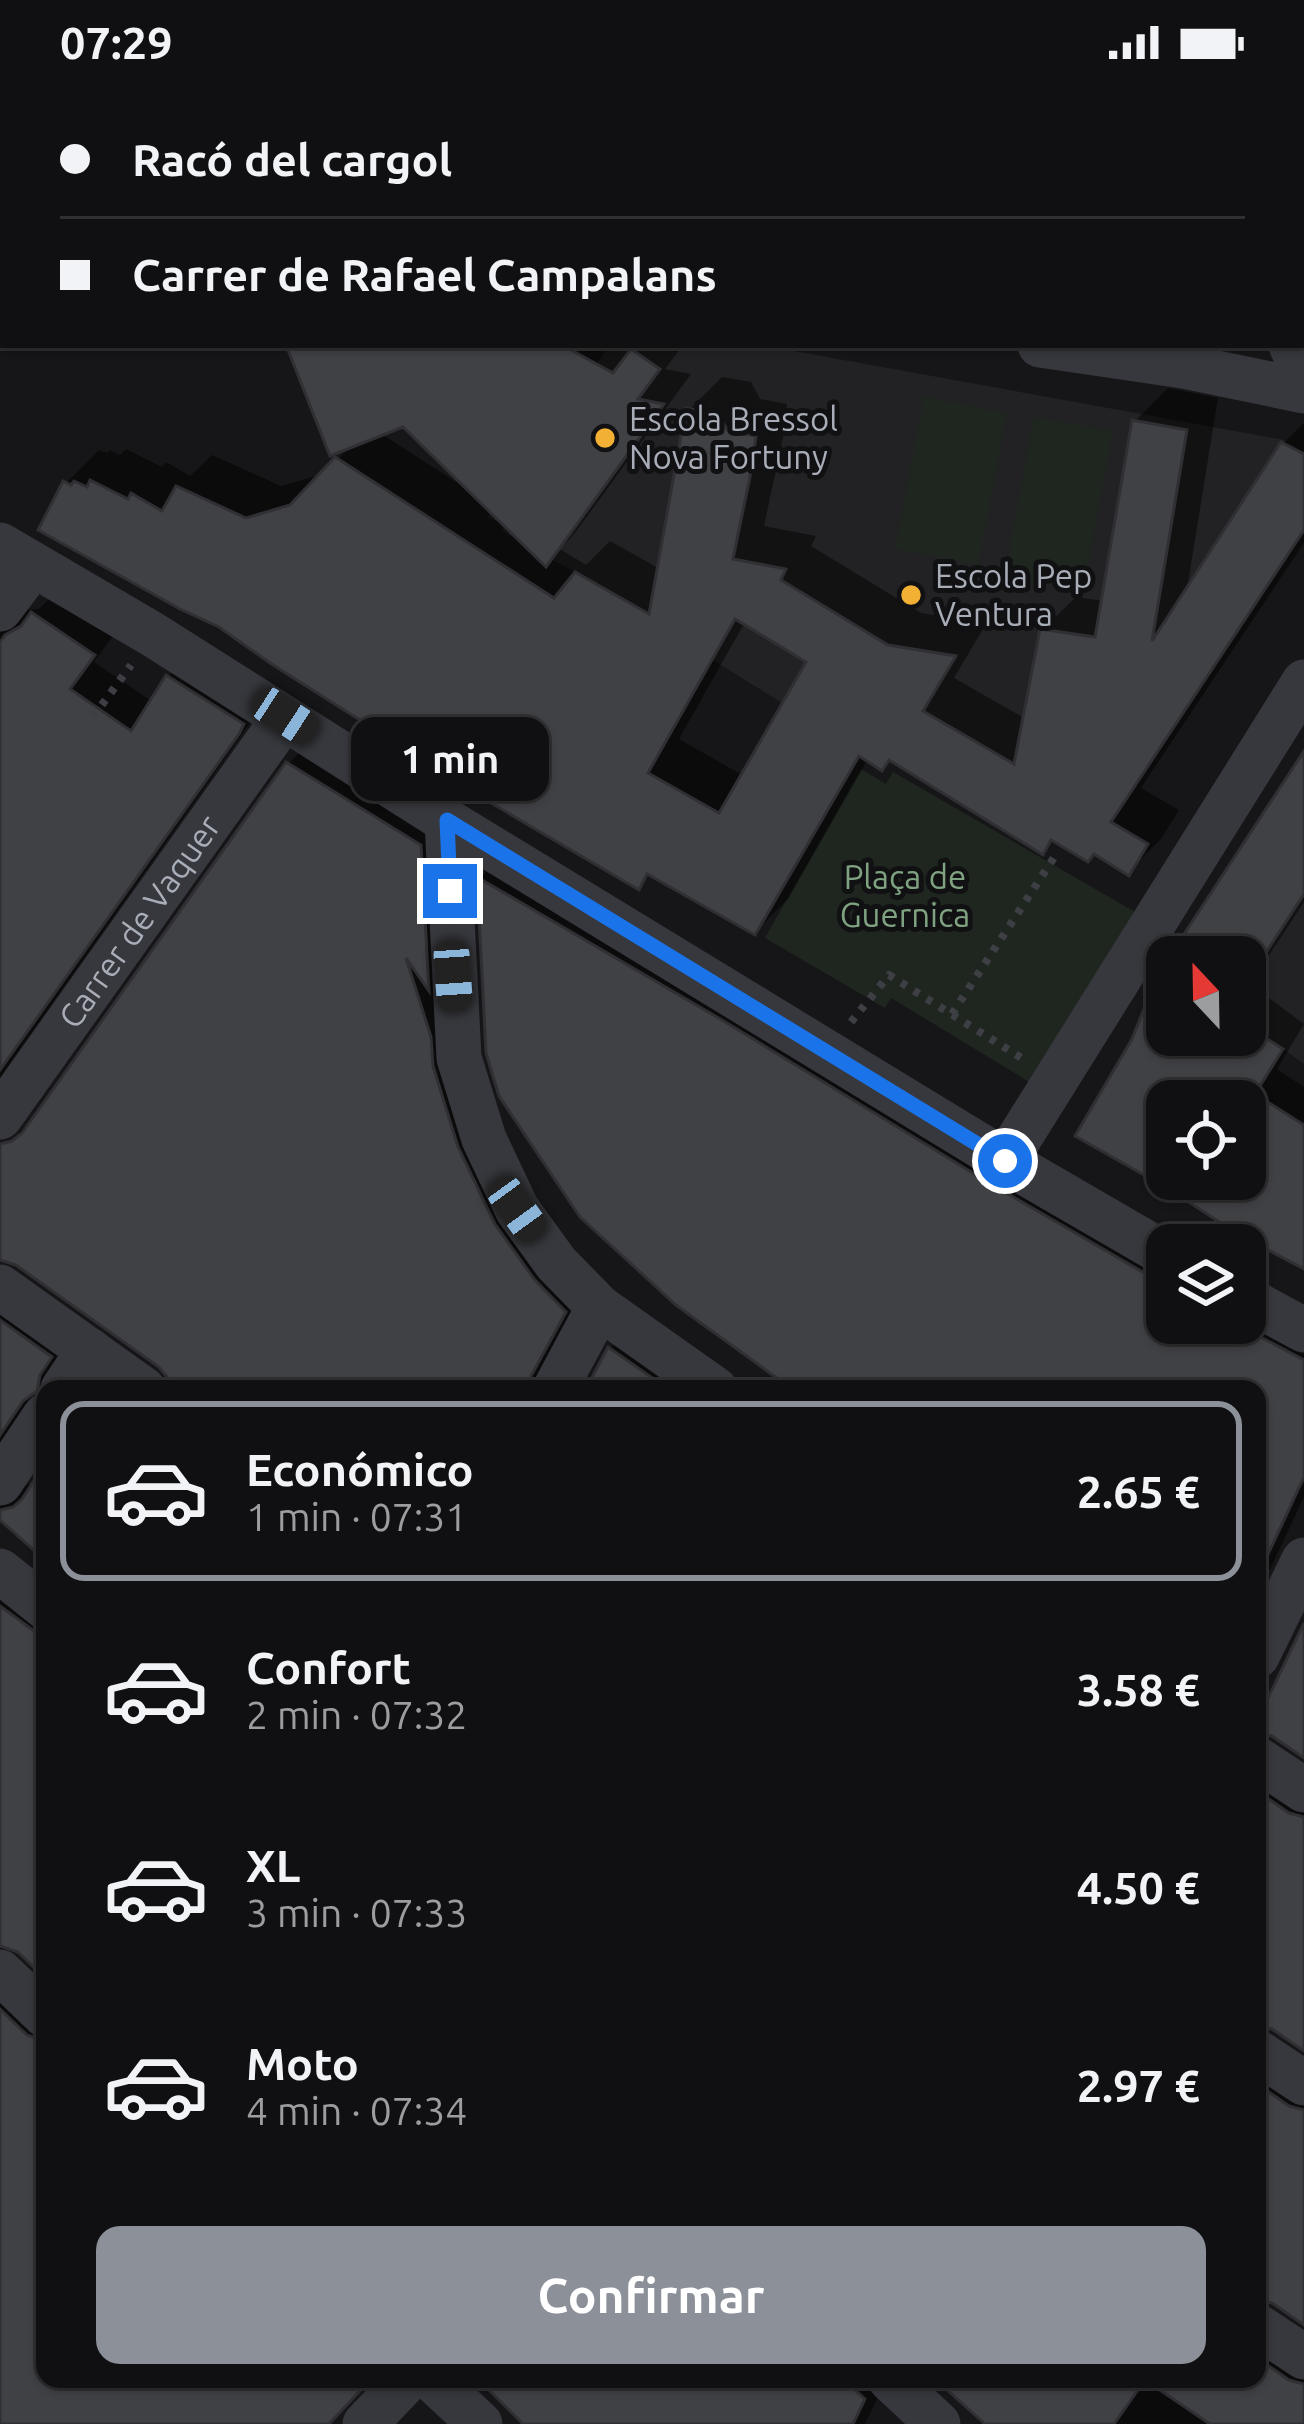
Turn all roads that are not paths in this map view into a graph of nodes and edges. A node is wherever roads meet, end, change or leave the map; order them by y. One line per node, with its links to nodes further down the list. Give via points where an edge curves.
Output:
1 (1060, 348): 2 (street)
2 (1304, 392)
3 (8, 578): 6 (street, via 190,658)
4 (1304, 682): 8 (street)
5 (277, 728): 7 (street, Carrer de Vaquer, via 81,979)
6 (447, 820): 8 (street); 11 (street, via 459,1058 477,1119 517,1209)
7 (0, 1117)
8 (1005, 1161): 9 (street)
9 (1146, 1243)
10 (0, 1287): 14 (street)
11 (599, 1307): 17 (street); 18 (street)
12 (1266, 1309): 13 (street)
13 (1304, 1330)
14 (89, 1350): 15 (street); 16 (street)
15 (69, 1380)
16 (131, 1380)
17 (560, 1380)
18 (702, 1380)
19 (36, 1429): 20 (street)
20 (0, 1483)
21 (1304, 1560): 24 (street)
22 (0, 1571): 23 (street)
23 (36, 1600)
24 (1266, 1638)
25 (1266, 1765): 26 (street)
26 (1304, 1790)
27 (0, 1972): 28 (street)
28 (36, 2006)
29 (1266, 2058): 30 (street)
30 (1304, 2083)
31 (1266, 2332): 32 (street)
32 (1304, 2357)
33 (399, 2388): 36 (street)
34 (442, 2388): 37 (street)
35 (894, 2393): 38 (street)
36 (365, 2424)
37 (480, 2424)
38 (938, 2424)

